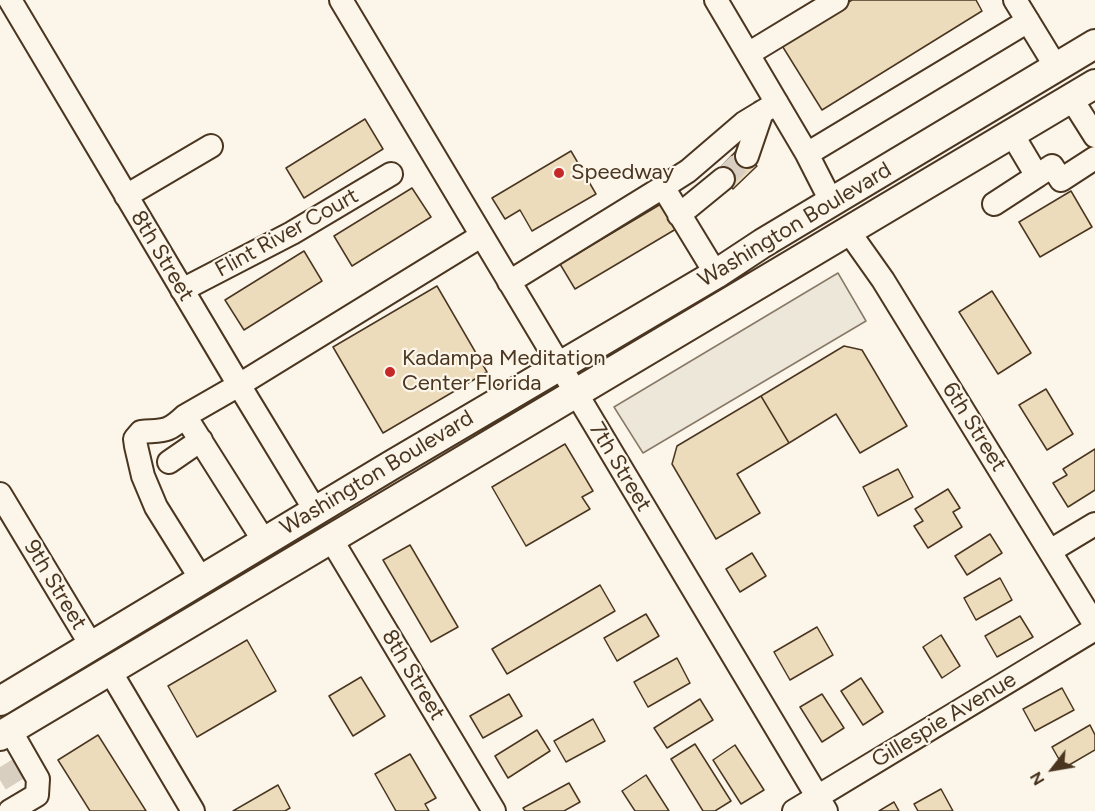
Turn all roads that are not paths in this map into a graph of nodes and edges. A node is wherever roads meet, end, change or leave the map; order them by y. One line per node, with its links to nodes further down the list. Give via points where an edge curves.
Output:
1 (10, 0): 22 (street, 8th Street)
2 (340, 0): 28 (street, 7th Street)
3 (837, 0): 8 (street)
4 (1015, 0): 6 (street)
5 (724, 3): 8 (street)
6 (1028, 21): 9 (street); 15 (street)
7 (1095, 44): 9 (main road, Washington Boulevard)
8 (748, 54): 11 (street)
9 (1056, 67): 23 (main road, Washington Boulevard); 24 (main road, via 1054,82 1044,95 911,177)
10 (1083, 91): 12 (main road, Washington Boulevard); 13 (street)
11 (770, 108): 15 (street); 16 (street); 21 (street, via 744,123)
12 (1012, 134): 19 (street); 24 (main road, Washington Boulevard)
13 (1095, 136)
14 (211, 146): 22 (street)
15 (807, 154): 23 (street)
16 (747, 156)
17 (1095, 158): 19 (street, via 1061,180 1052,166)
18 (391, 174): 31 (street, Flint River Court, via 292,233)
19 (1037, 176): 25 (street)
20 (723, 179): 26 (street)
21 (663, 188): 26 (street); 30 (street)
22 (126, 196): 31 (street, 8th Street)
23 (832, 202): 29 (main road, Washington Boulevard)
24 (895, 204): 27 (main road, Washington Boulevard)
25 (994, 204)
26 (679, 214): 29 (street)
27 (849, 232): 34 (main road, Washington Boulevard); 43 (street, 6th Street, via 883,280)
28 (481, 236): 30 (street, 7th Street); 33 (street)
29 (716, 274): 32 (main road, Washington Boulevard)
30 (509, 282): 32 (street, 7th Street)
31 (182, 290): 33 (street, 8th Street)
32 (559, 365): 34 (street, 7th Street); 39 (main road, Washington Boulevard)
33 (239, 385): 35 (street); 39 (street, 8th Street)
34 (576, 393): 41 (main road, Washington Boulevard); 50 (street, 7th Street)
35 (185, 416): 36 (street); 44 (street, via 162,432 141,432 135,440 143,477 156,507)
36 (201, 440): 37 (street); 42 (street)
37 (169, 462)
38 (3, 506): 46 (street, 9th Street)
39 (315, 510): 42 (main road, Washington Boulevard)
40 (1095, 524): 43 (street)
41 (332, 539): 47 (main road, Washington Boulevard); 53 (street, 8th Street)
42 (264, 541): 44 (main road, Washington Boulevard)
43 (1050, 551): 45 (street, 6th Street)
44 (201, 579): 46 (main road, Washington Boulevard)
45 (1095, 627): 50 (street, Gillespie Avenue)
46 (91, 645): 48 (main road, Washington Boulevard)
47 (110, 671): 49 (main road, Washington Boulevard); 52 (street)
48 (0, 701)
49 (5, 733): 51 (street, via 23,766 38,779 37,795)
50 (822, 804): 54 (street, Gillespie Avenue)
51 (10, 811)
52 (193, 811)
53 (494, 811)
54 (794, 811)

